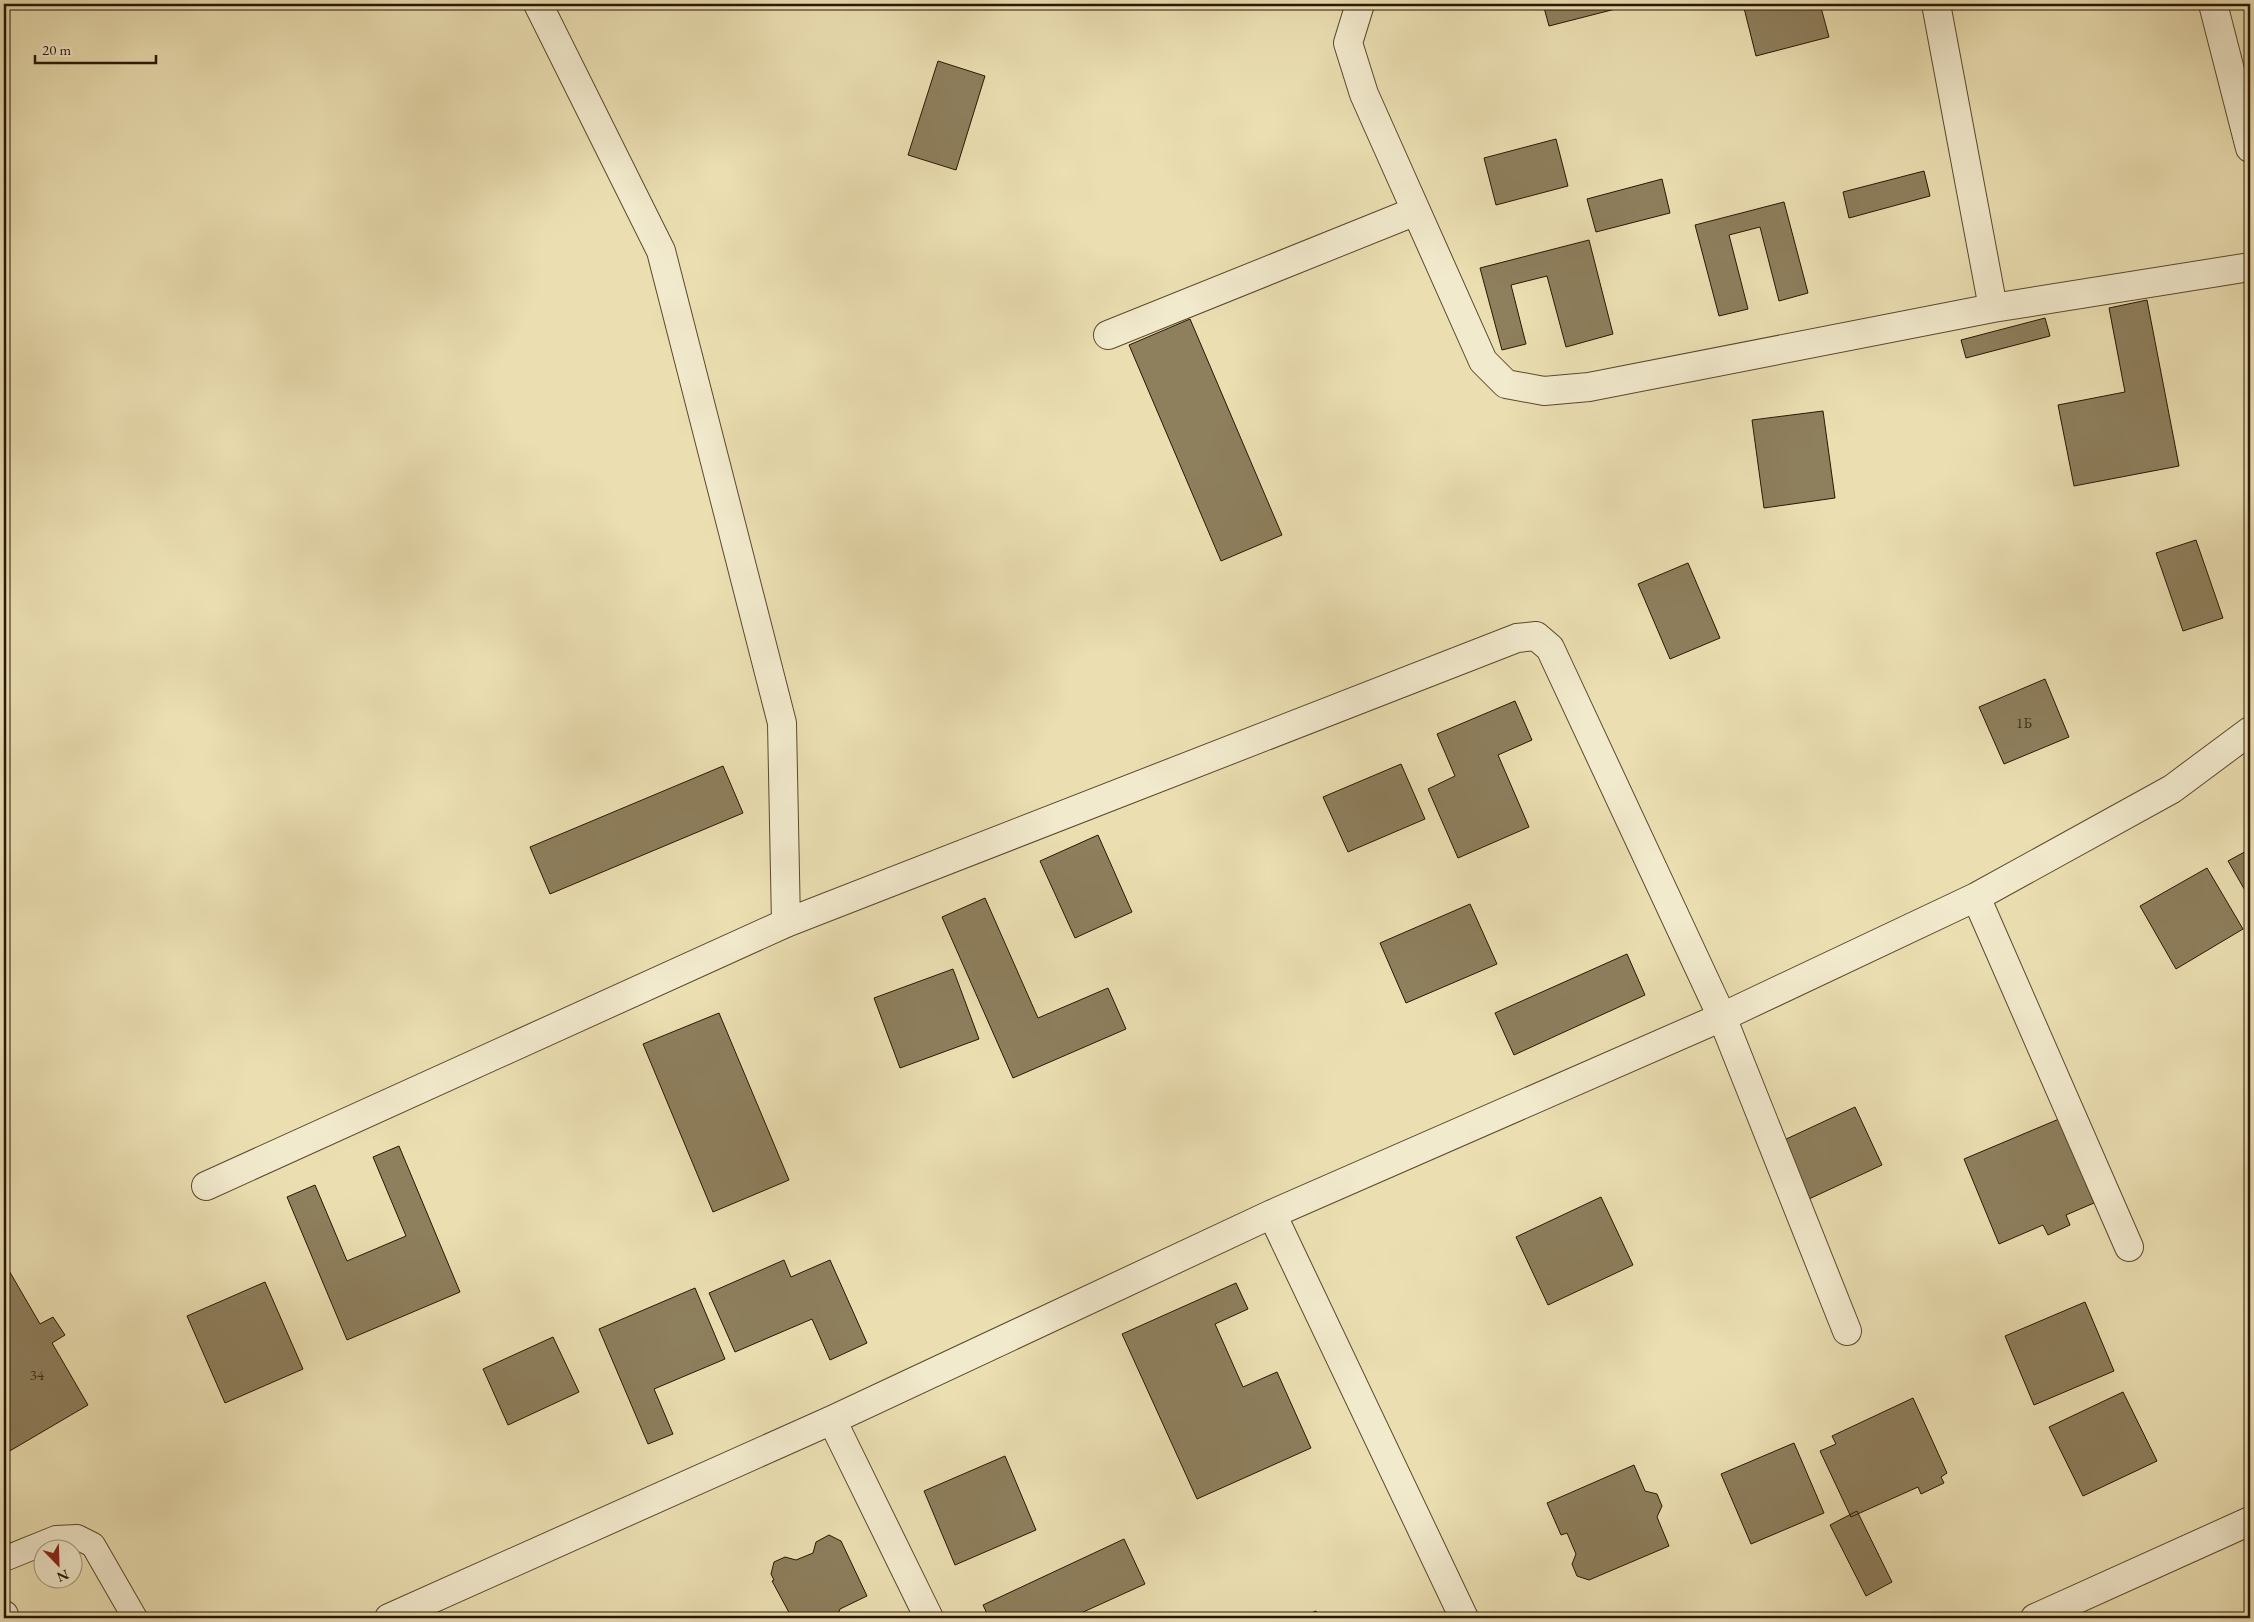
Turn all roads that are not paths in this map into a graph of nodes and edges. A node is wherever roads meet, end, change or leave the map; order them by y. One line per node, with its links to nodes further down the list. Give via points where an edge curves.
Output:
1 (538, 4): 12 (street, via 661,251 782,723)
2 (1360, 4): 6 (street, via 1348,43 1364,94)
3 (1936, 4): 8 (street)
4 (2213, 4): 5 (street)
5 (2250, 148)
6 (1416, 211): 8 (street, via 1483,361 1506,384 1544,391 1588,387); 9 (street)
7 (2250, 267): 8 (street)
8 (1993, 308)
9 (1108, 335)
10 (2250, 731): 11 (street, via 2172,789)
11 (1976, 896): 13 (street); 16 (street)
12 (786, 923): 13 (street, via 1517,638 1536,636 1550,648); 14 (street)
13 (1722, 1017): 15 (street); 17 (street)
14 (206, 1186)
15 (1272, 1214): 18 (street); 24 (street)
16 (2130, 1247)
17 (1847, 1331)
18 (832, 1420): 21 (street); 23 (street)
19 (2250, 1521): 25 (street)
20 (4, 1559): 22 (lane, via 56,1538 77,1537 93,1545)
21 (394, 1617)
22 (135, 1618)
23 (929, 1618)
24 (1464, 1618)
25 (2035, 1618)

